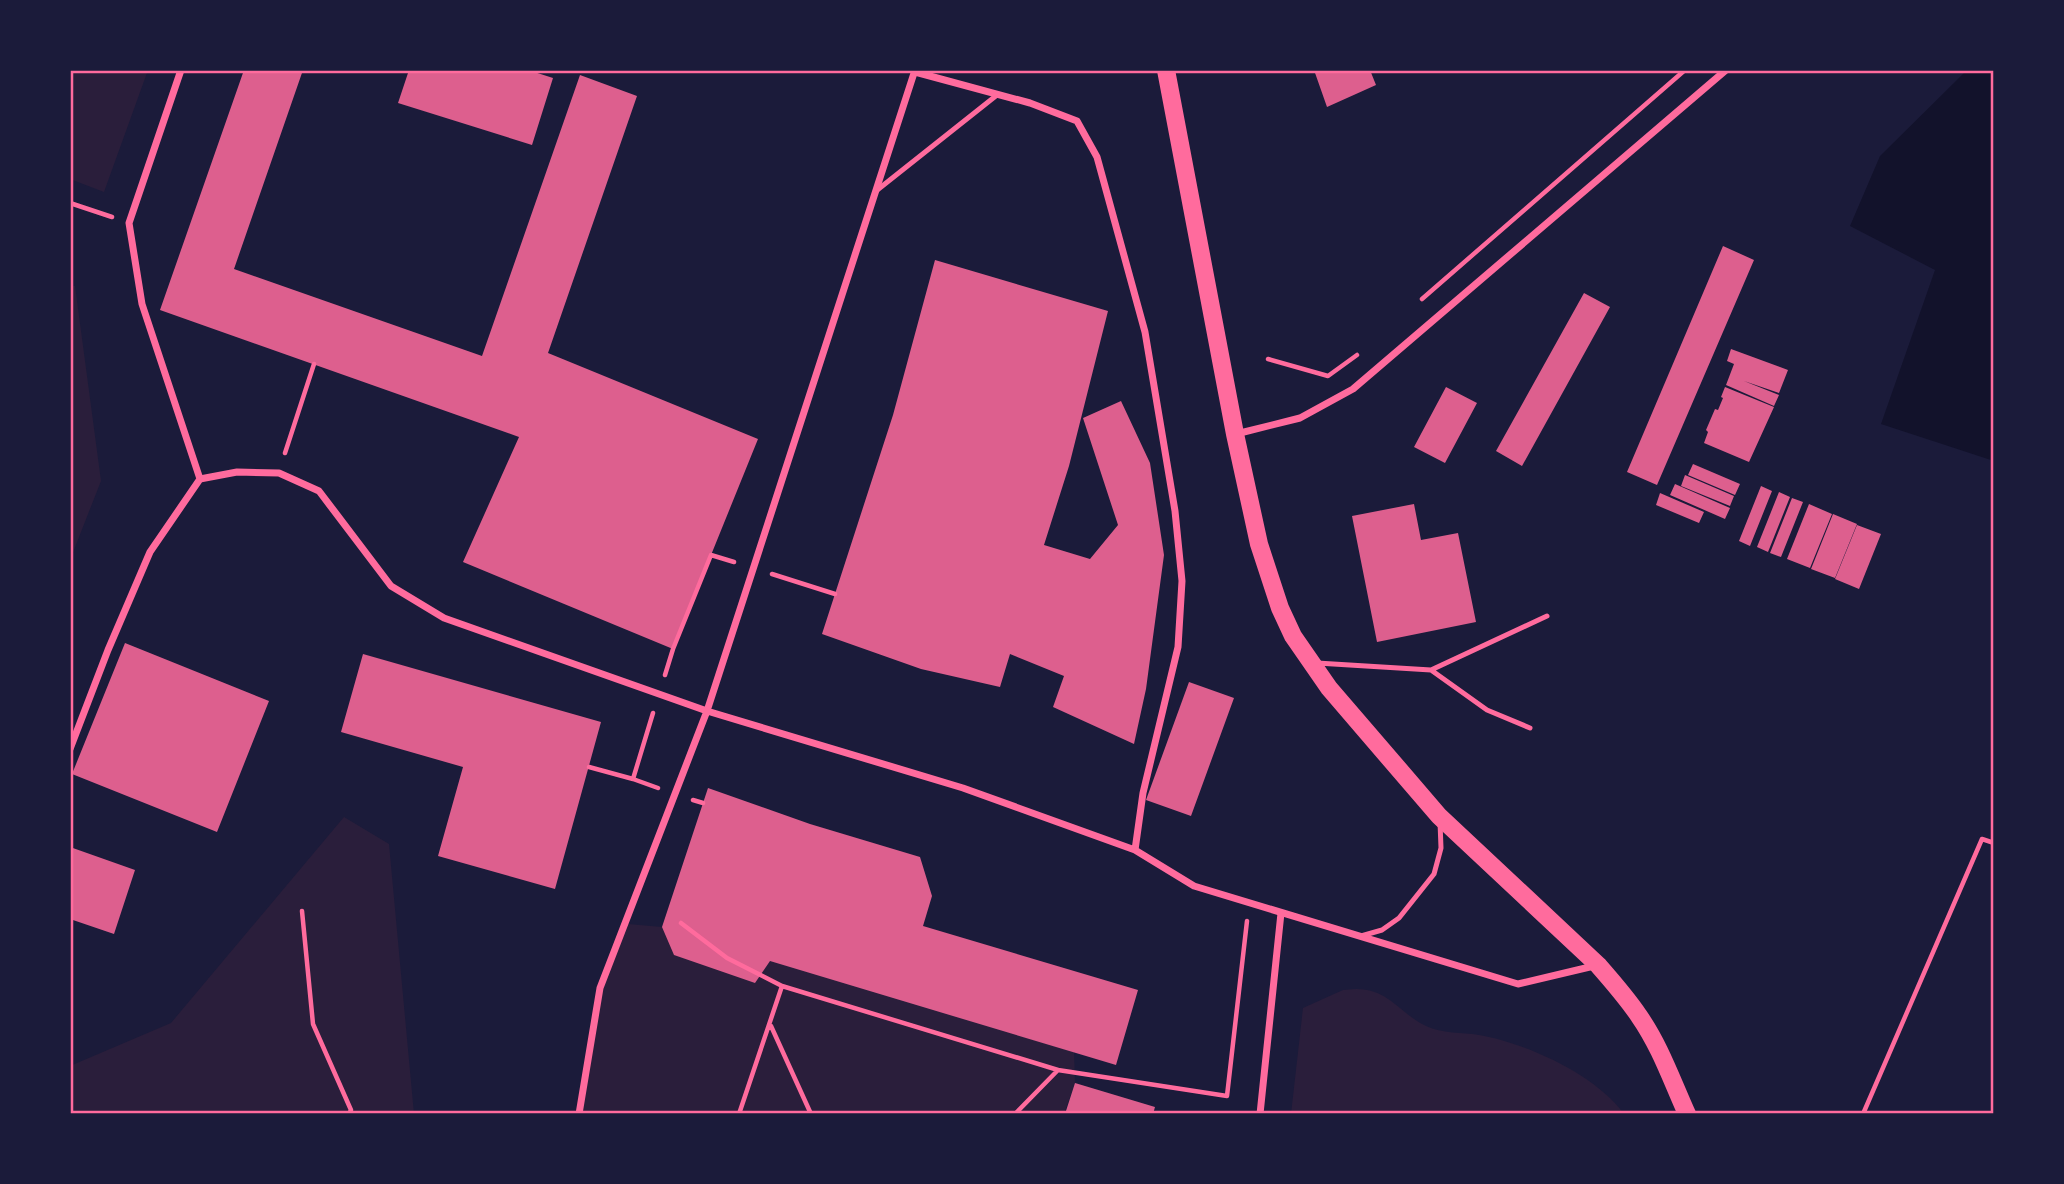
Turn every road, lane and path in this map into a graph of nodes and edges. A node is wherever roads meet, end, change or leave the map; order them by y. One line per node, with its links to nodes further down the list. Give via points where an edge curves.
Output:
1 (181, 70): 9 (street)
2 (1166, 70): 14 (main road)
3 (1685, 70): 10 (path)
4 (1726, 70): 14 (street, via 1353,389 1300,418)
5 (915, 71): 6 (street); 7 (street)
6 (997, 95): 7 (lane); 27 (street, via 1077,121 1097,157 1145,332 1182,581 1178,647 1143,793)
7 (876, 191): 20 (street)
8 (70, 203): 9 (path)
9 (129, 223): 16 (street, via 142,304)
10 (1413, 307)
11 (1361, 352): 12 (path, via 1328,376)
12 (1268, 359)
13 (314, 365): 15 (path)
14 (1235, 434): 18 (main road, via 1269,579 1293,636)
15 (279, 473): 16 (street, via 237,472); 20 (street, via 318,491 391,586 444,618)
16 (200, 479): 22 (street, via 150,552)
17 (1547, 616): 19 (lane)
18 (1310, 662): 19 (lane); 25 (main road)
19 (1431, 670): 21 (lane, via 1487,710)
20 (707, 711): 27 (street, via 963,788); 38 (street, via 600,988)
21 (1530, 728)
22 (70, 750)
23 (589, 768): 24 (path)
24 (633, 779)
25 (1439, 816): 32 (lane, via 1441,848 1434,874 1399,918 1382,930); 33 (main road)
26 (1994, 843): 44 (path, via 1982,839)
27 (1135, 850): 28 (street, via 1194,886)
28 (1249, 903): 30 (street); 36 (path, via 1227,1096)
29 (302, 911): 37 (path, via 313,1024)
30 (1281, 913): 32 (street); 42 (street)
31 (681, 923): 34 (path, via 727,958)
32 (1358, 937): 33 (street, via 1518,984)
33 (1598, 965): 43 (main road, via 1639,1015)
34 (782, 986): 35 (path); 36 (path)
35 (771, 1025): 39 (path); 40 (path)
36 (1058, 1070): 41 (path)
37 (349, 1114)
38 (579, 1114)
39 (739, 1114)
40 (811, 1114)
41 (1015, 1114)
42 (1260, 1114)
43 (1687, 1114)
44 (1863, 1114)

